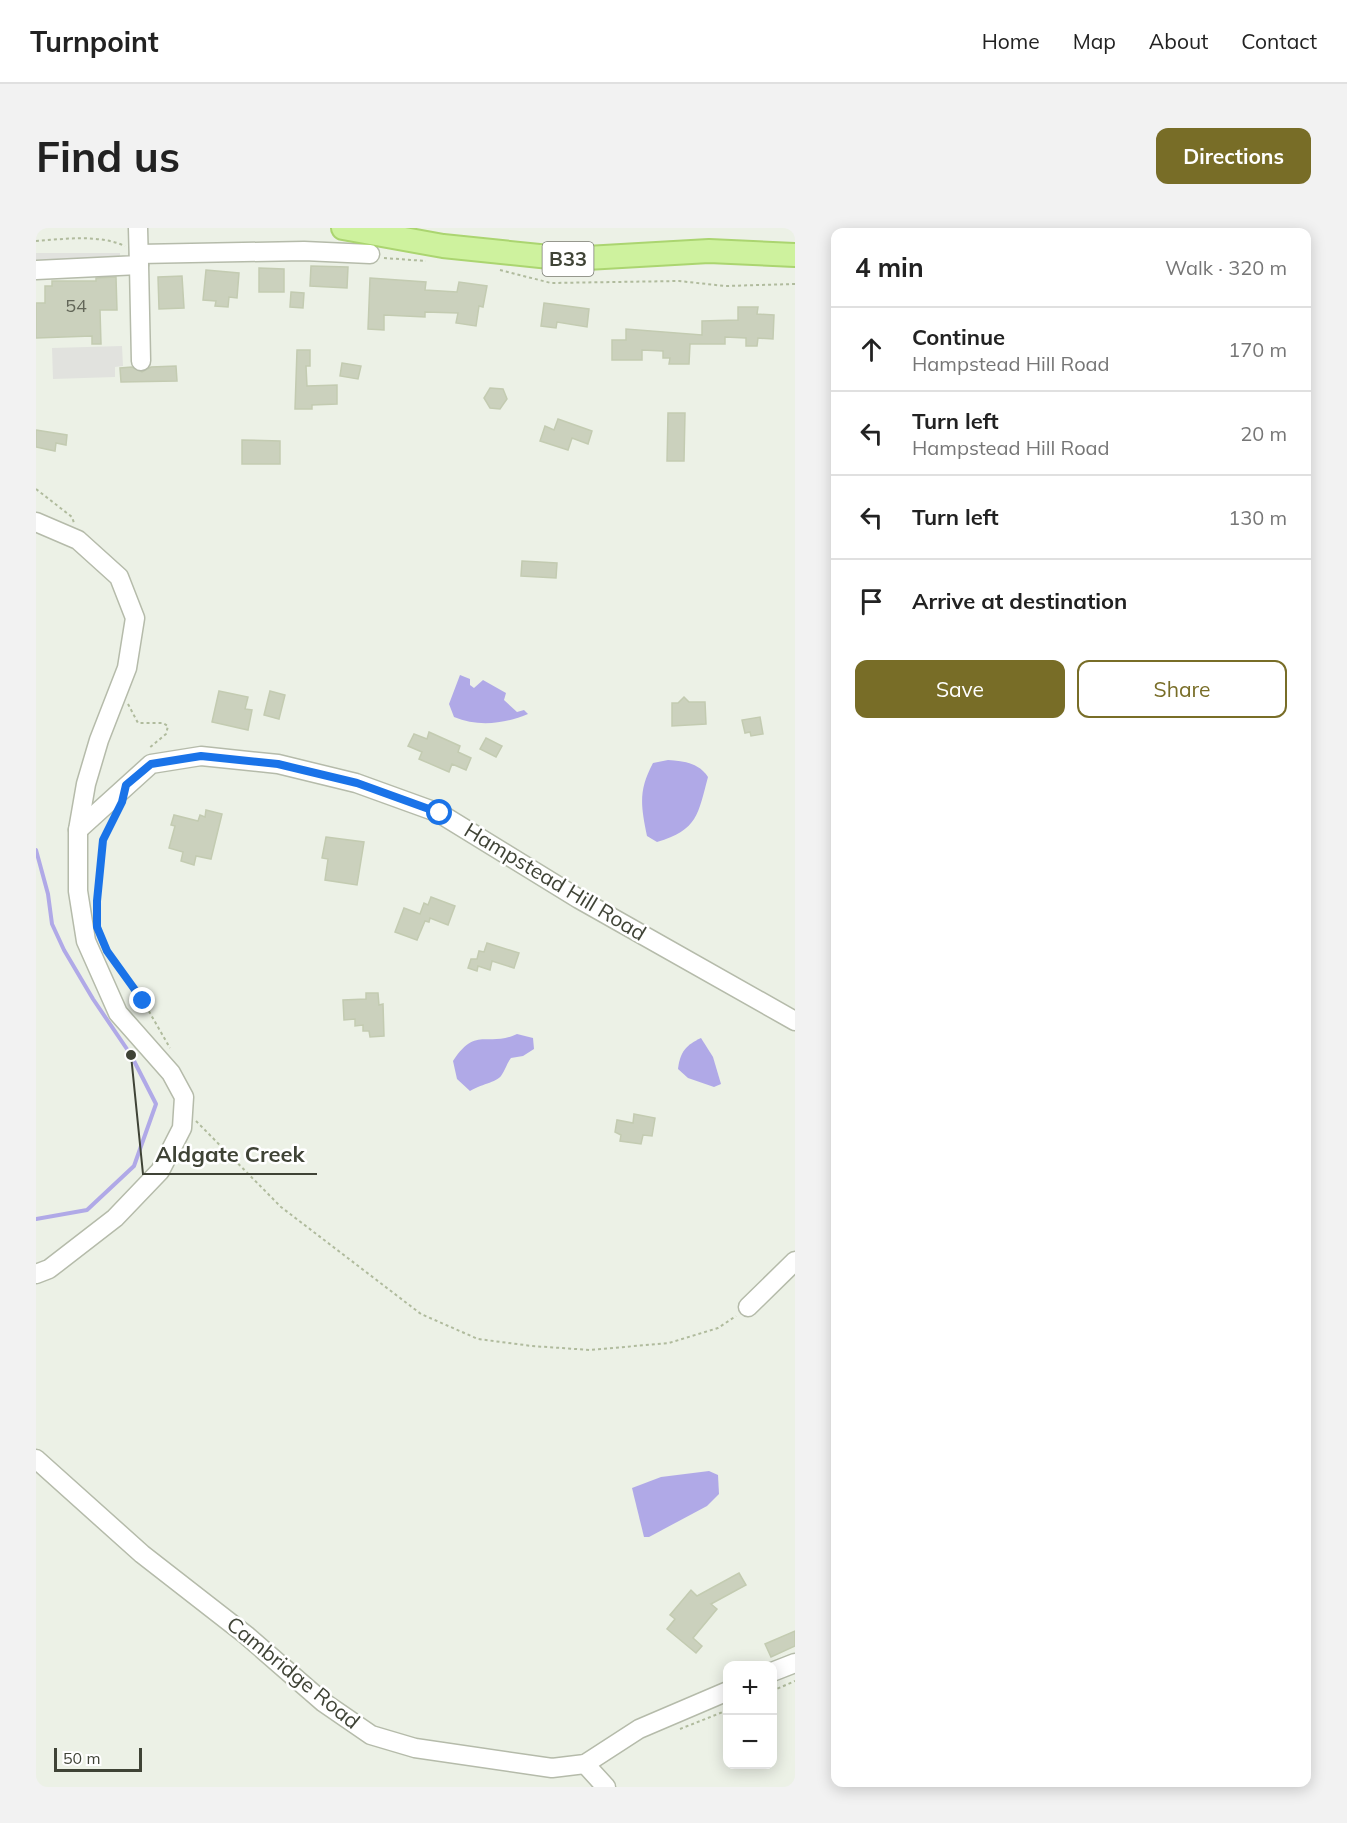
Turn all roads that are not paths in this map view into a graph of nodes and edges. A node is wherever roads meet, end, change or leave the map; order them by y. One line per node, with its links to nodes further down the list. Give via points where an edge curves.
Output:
1 (138, 228): 5 (street)
2 (343, 228): 4 (main road, B33, via 443,246 569,259 709,250)
3 (370, 255): 5 (street, via 304,250)
4 (795, 255)
5 (136, 256): 6 (street); 7 (street)
6 (36, 270)
7 (141, 361)
8 (36, 522): 9 (street, via 78,540 119,577 135,618 127,668 90,773)
9 (78, 830): 10 (street, Hampstead Hill Road, via 151,764 201,756 278,764 357,783 440,813 579,899); 12 (street, via 78,891 87,941 118,1013 171,1073 184,1097 184,1108 182,1128 160,1171 115,1218 49,1269)
10 (795, 1021)
11 (795, 1261): 13 (street)
12 (36, 1274)
13 (748, 1307)
14 (36, 1459): 18 (street, Cambridge Road, via 142,1554 246,1635 323,1702 371,1735 416,1748 552,1768)
15 (795, 1663): 16 (street)
16 (777, 1670)
17 (723, 1692): 18 (street, Cambridge Road, via 639,1729)
18 (585, 1764): 19 (street)
19 (606, 1787)

